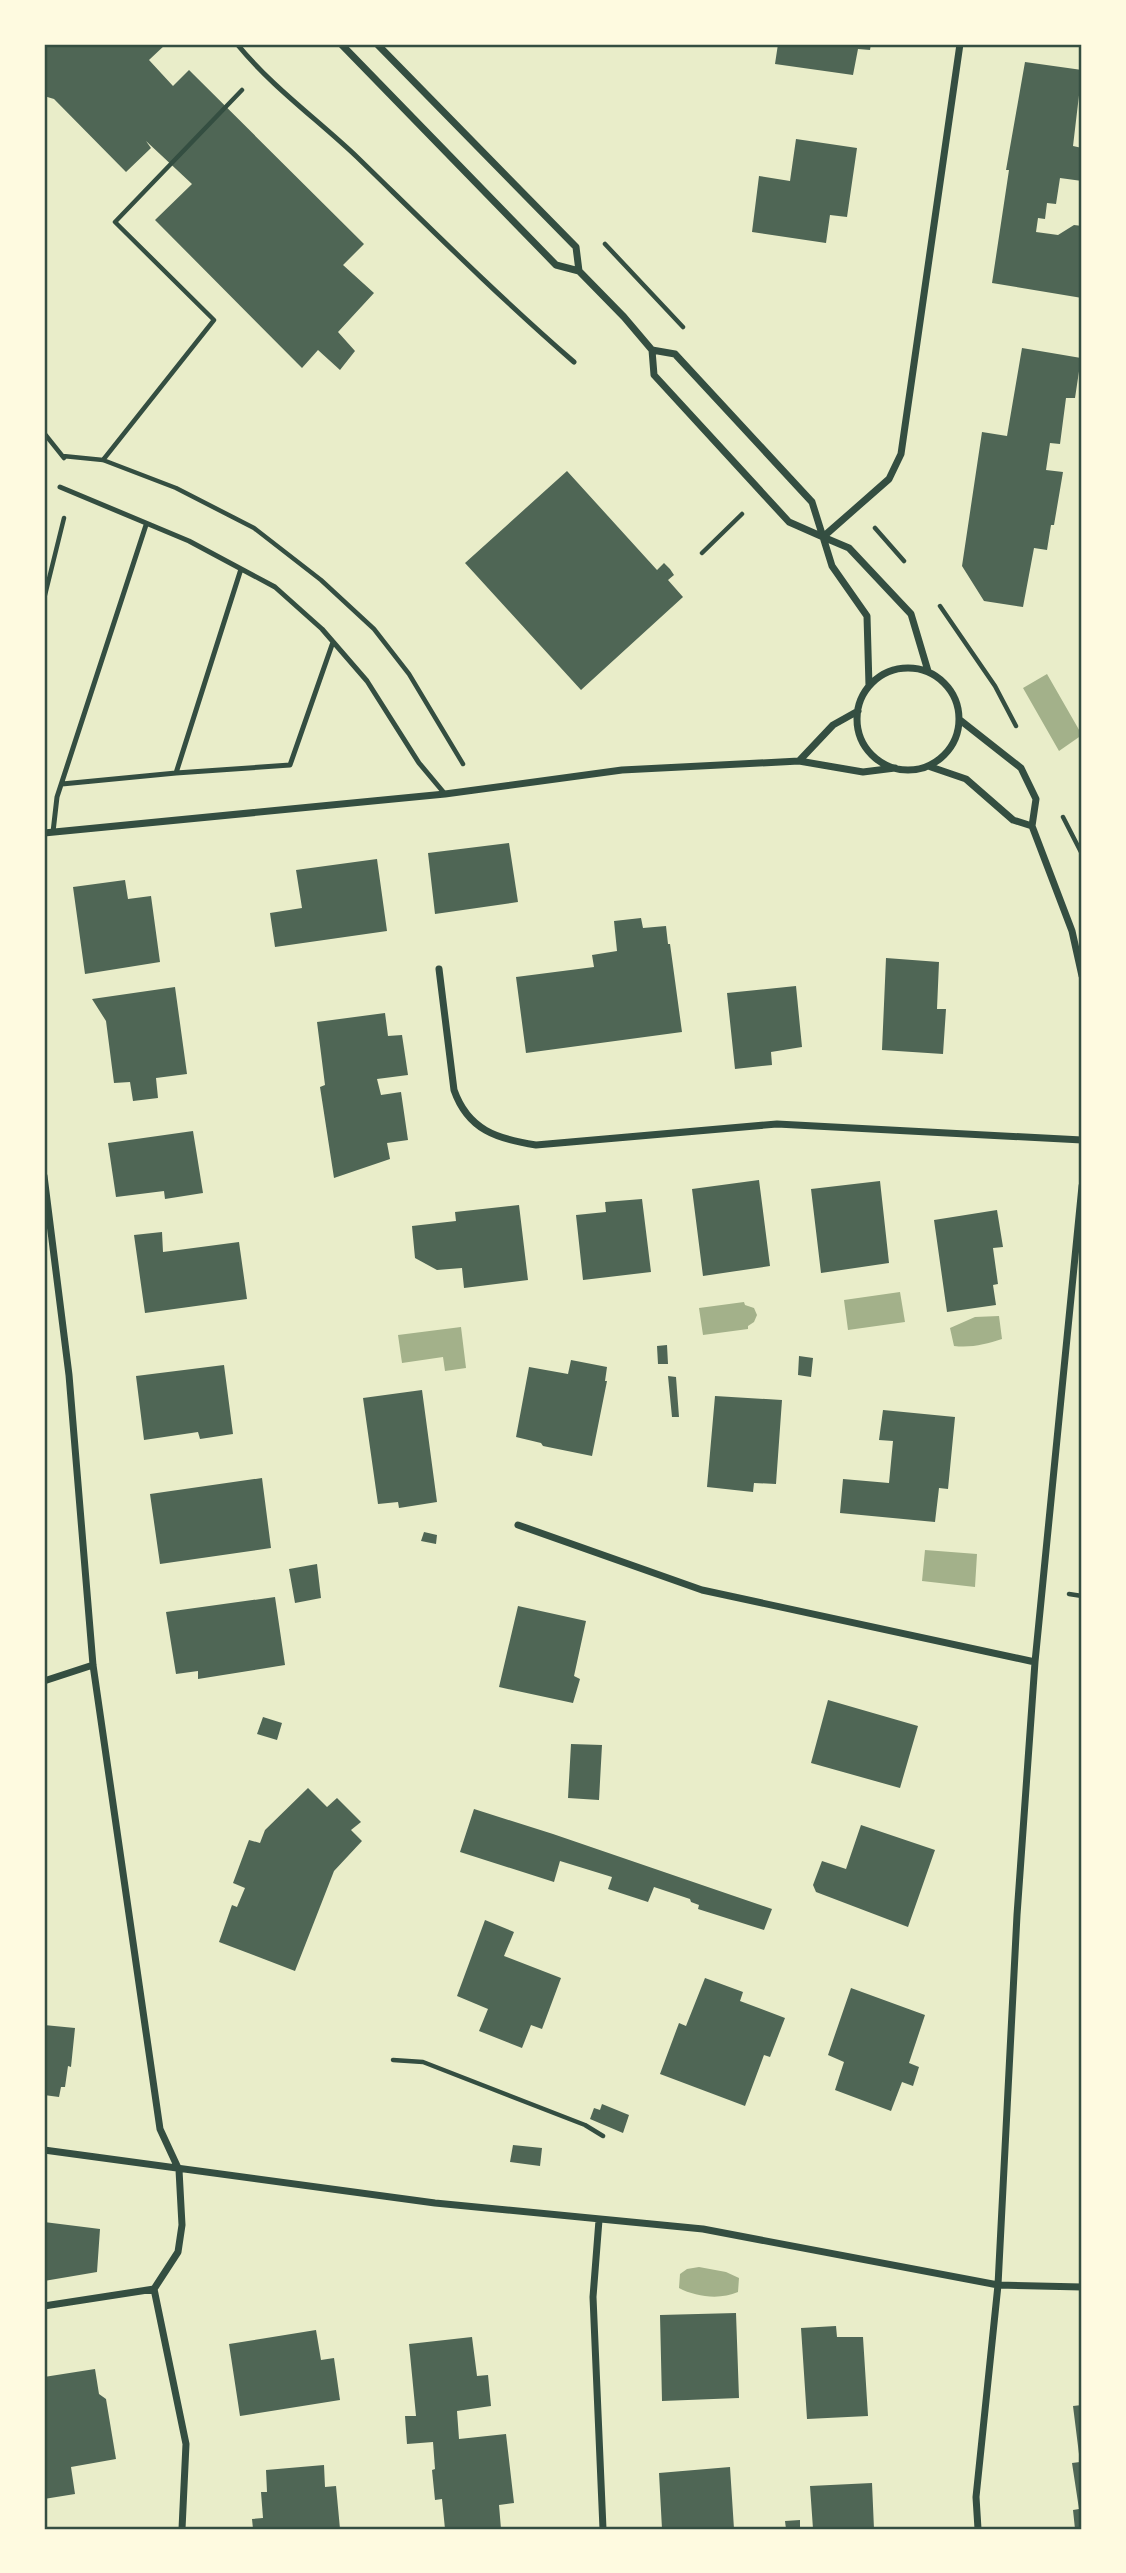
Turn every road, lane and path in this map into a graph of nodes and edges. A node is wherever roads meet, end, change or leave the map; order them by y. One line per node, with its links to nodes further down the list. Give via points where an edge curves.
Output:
1 (237, 44): 5 (lane)
2 (341, 44): 6 (street, via 556,265)
3 (377, 44): 6 (street, via 576,247)
4 (960, 44): 14 (street, via 901,454 889,479)
5 (260, 72): 8 (lane); 9 (path, via 115,222 214,320 103,460)
6 (579, 271): 7 (street)
7 (652, 350): 14 (street, via 675,354 812,502); 14 (street, via 654,375 789,522)
8 (574, 362)
9 (63, 456)
10 (60, 487): 11 (lane)
11 (71, 490): 13 (lane); 17 (path)
12 (742, 514): 15 (path)
13 (146, 525): 16 (lane, via 189,541); 27 (lane)
14 (823, 537): 19 (street, via 849,548 911,614); 20 (street, via 832,566 867,616)
15 (702, 553)
16 (241, 569): 18 (lane, via 275,587); 26 (lane)
17 (44, 599)
18 (333, 642): 26 (lane, via 290,765); 28 (lane, via 367,681 419,762)
19 (928, 671): 20 (street, via 896,669); 22 (street, via 951,690)
20 (869, 686): 21 (street)
21 (858, 711): 23 (street, via 833,725); 25 (street, via 860,733 870,752)
22 (960, 720): 24 (street, via 951,747); 29 (street, via 1021,768 1036,799)
23 (799, 761): 25 (street, via 863,772); 28 (street, via 622,769)
24 (929, 766): 25 (street); 29 (street, via 966,779 1013,820)
25 (895, 768)
26 (176, 773): 27 (lane)
27 (62, 784): 30 (lane)
28 (445, 793): 30 (street)
29 (1032, 826): 32 (street)
30 (53, 832): 31 (street)
31 (44, 833)
32 (1072, 931): 33 (street); 35 (street)
33 (1082, 931)
34 (439, 969): 36 (street, via 460,1109 471,1121 509,1141 536,1145 777,1124)
35 (1082, 976)
36 (1082, 1140)
37 (44, 1176): 41 (street, via 68,1375)
38 (1082, 1186): 40 (street)
39 (518, 1525): 40 (street, via 702,1590)
40 (1035, 1662): 48 (street)
41 (93, 1665): 42 (street); 46 (street, via 160,2129)
42 (44, 1681)
43 (393, 2060): 44 (path, via 423,2062)
44 (603, 2136)
45 (44, 2150): 46 (street)
46 (179, 2169): 47 (street); 50 (street, via 182,2225 178,2252)
47 (599, 2220): 48 (street, via 703,2229); 53 (street, via 593,2297)
48 (998, 2285): 49 (street); 54 (street, via 976,2497)
49 (1082, 2287)
50 (154, 2289): 51 (street); 52 (street, via 186,2444)
51 (44, 2306)
52 (182, 2529)
53 (603, 2529)
54 (978, 2529)

